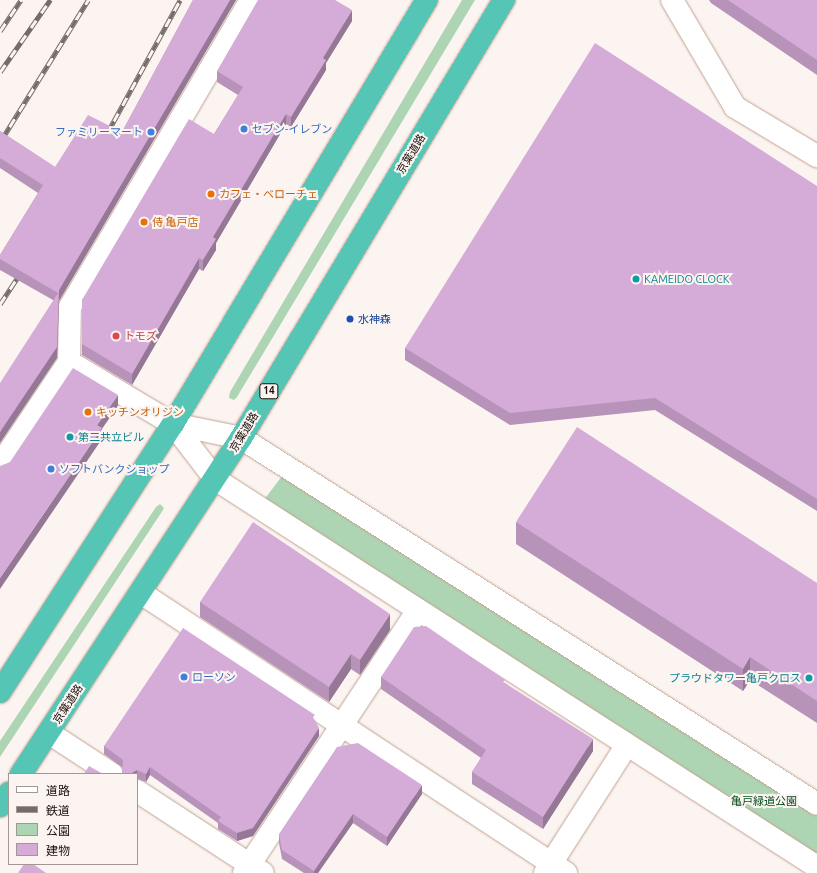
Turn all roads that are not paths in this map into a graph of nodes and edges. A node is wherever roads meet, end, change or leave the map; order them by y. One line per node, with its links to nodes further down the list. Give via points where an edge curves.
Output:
1 (251, 0): 6 (street, via 70,307)
2 (427, 0): 7 (highway)
3 (504, 0): 8 (highway, 京葉道路 / 14)
4 (672, 0): 5 (street, via 735,107)
5 (817, 156)
6 (69, 362): 7 (street); 9 (street)
7 (173, 424): 8 (street); 10 (street); 13 (highway)
8 (241, 438): 10 (highway, 京葉道路 / 14); 21 (street)
9 (0, 465)
10 (215, 479): 11 (highway, 京葉道路 / 14); 12 (street)
11 (141, 593): 14 (street); 15 (highway, 京葉道路 / 14)
12 (418, 610): 14 (street); 16 (street)
13 (0, 692)
14 (342, 726): 24 (street); 25 (street)
15 (49, 733): 17 (highway, 京葉道路 / 14); 18 (street)
16 (628, 745): 23 (street); 25 (street)
17 (22, 773)
18 (110, 773)
19 (138, 792): 24 (street)
20 (8, 794): 22 (highway)
21 (817, 804)
22 (0, 806)
23 (817, 867)
24 (252, 870)
25 (554, 870)

